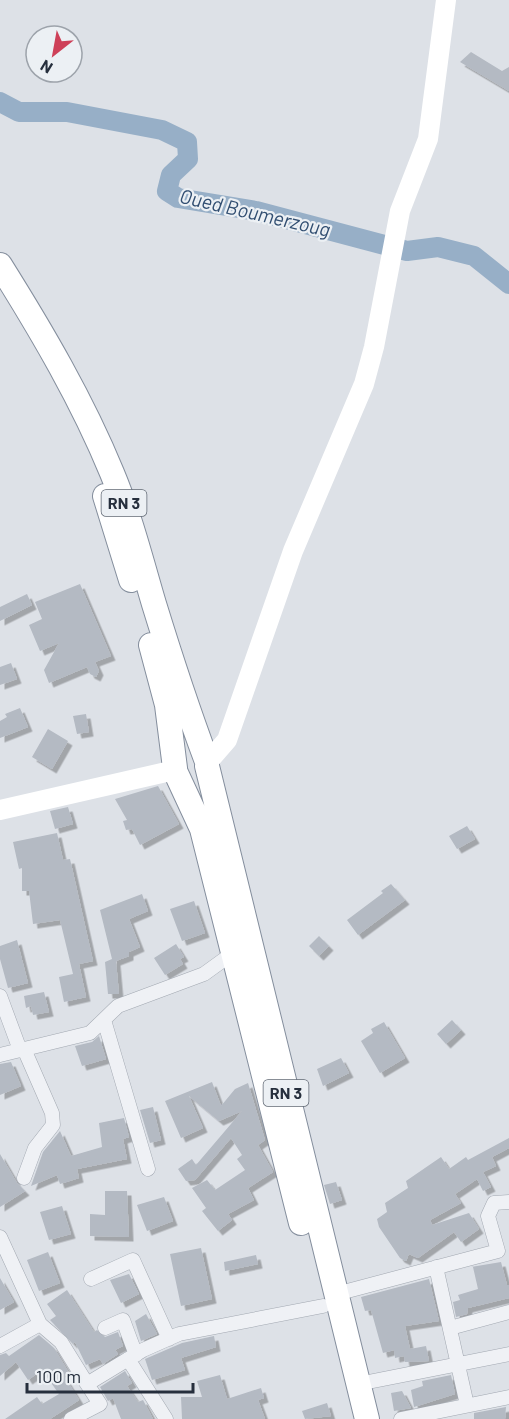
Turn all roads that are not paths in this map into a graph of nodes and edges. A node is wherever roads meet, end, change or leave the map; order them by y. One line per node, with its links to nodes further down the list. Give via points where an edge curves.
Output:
1 (446, 0): 4 (street, via 428,139 400,211 364,384 293,550 227,740)
2 (0, 265): 4 (highway, RN 3, via 76,394 112,473)
3 (0, 295): 5 (highway, RN 3, via 46,370 98,474 167,705)
4 (207, 763): 5 (highway, via 199,753 187,751 178,757); 19 (highway, RN 3)
5 (175, 770): 6 (street); 7 (highway, RN 3, via 202,829)
6 (0, 810)
7 (233, 953): 9 (street, via 204,974 118,1006); 19 (highway, RN 3)
8 (0, 996): 10 (street)
9 (104, 1020): 10 (street, via 90,1033 75,1039); 12 (street)
10 (22, 1049): 11 (street); 13 (street, via 52,1113 53,1125 35,1149)
11 (0, 1055)
12 (148, 1169)
13 (24, 1178)
14 (509, 1202): 16 (street, via 494,1203 488,1216)
15 (0, 1237): 21 (street)
16 (503, 1250): 17 (street)
17 (436, 1268): 19 (street); 23 (street)
18 (91, 1280): 24 (street, via 133,1260)
19 (330, 1300): 24 (street); 30 (highway, RN 3); 35 (highway, RN 3)
20 (509, 1312): 23 (street)
21 (40, 1324): 25 (street); 29 (street, via 61,1342)
22 (105, 1328): 27 (street, via 123,1320)
23 (450, 1328): 28 (street)
24 (169, 1339): 27 (street)
25 (0, 1346)
26 (509, 1354): 28 (street)
27 (132, 1357): 29 (street); 34 (street)
28 (458, 1364): 30 (street); 32 (street)
29 (87, 1384): 33 (street, via 100,1404)
30 (358, 1384): 36 (highway, RN 3)
31 (509, 1396): 32 (street)
32 (467, 1405): 37 (street)
33 (75, 1418)
34 (166, 1419)
35 (354, 1419)
36 (367, 1419)
37 (401, 1419)

